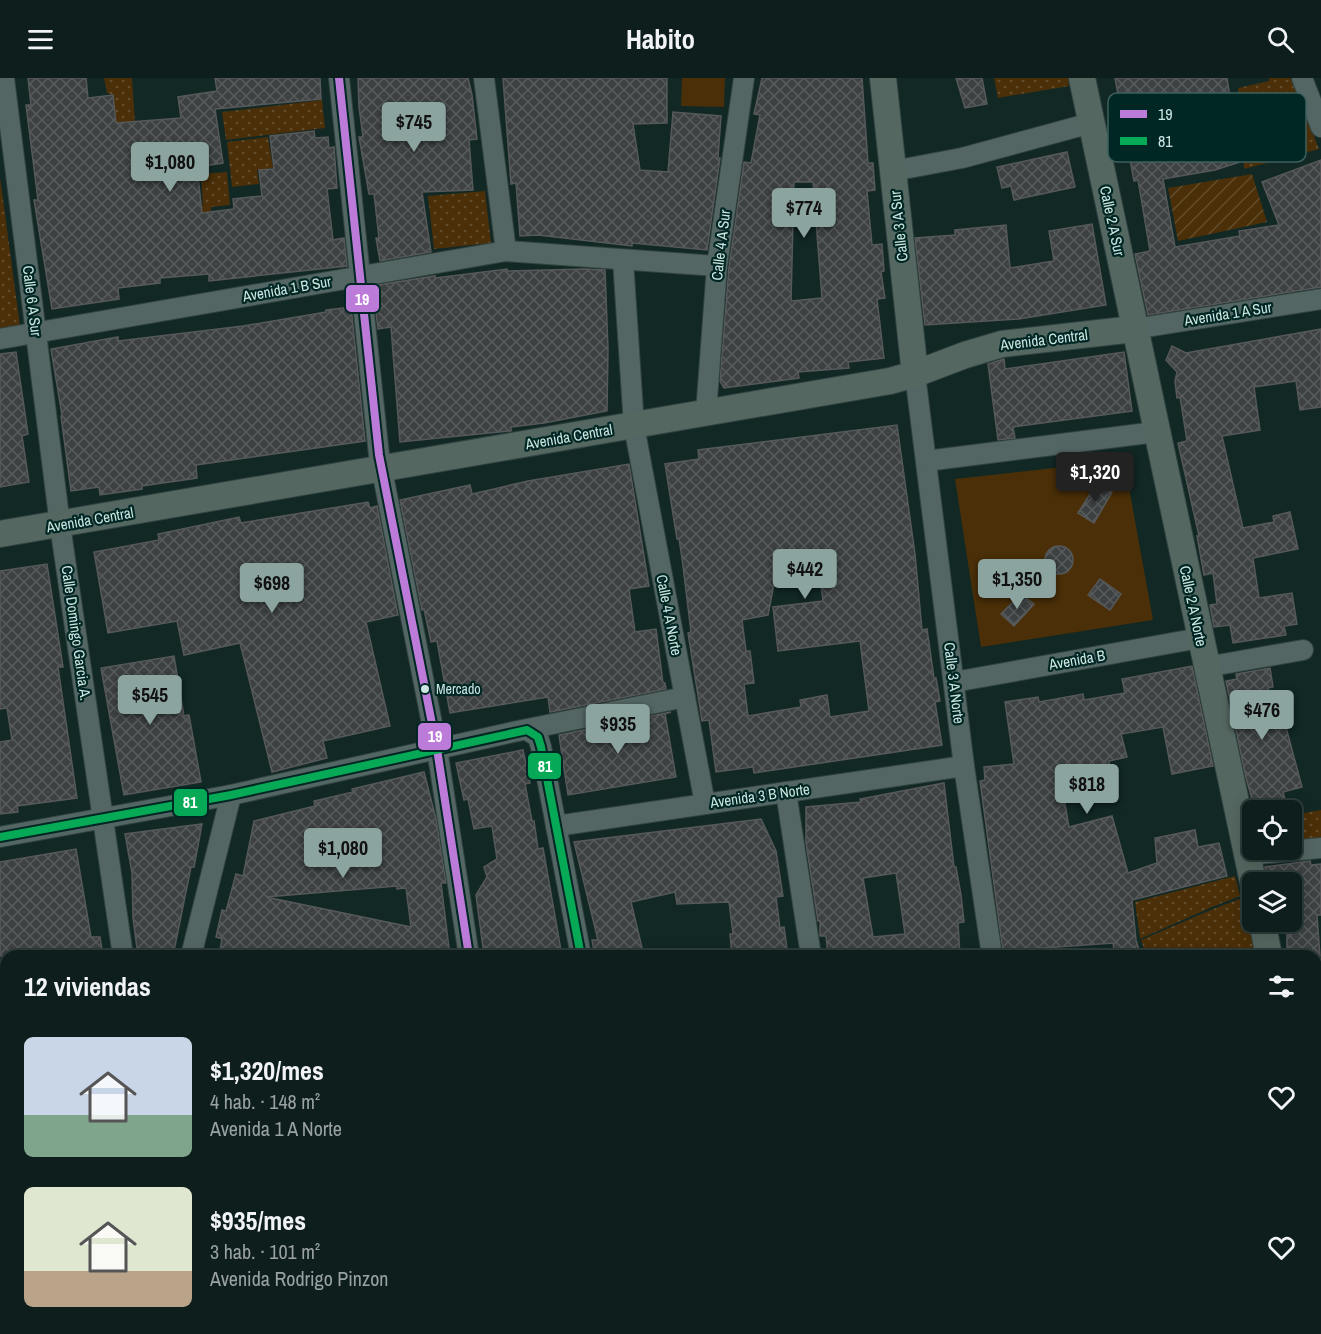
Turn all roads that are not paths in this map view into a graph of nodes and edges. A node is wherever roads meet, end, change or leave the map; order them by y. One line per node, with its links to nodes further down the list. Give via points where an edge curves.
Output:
1 (4, 78): 18 (street, Calle 6 A Sur)
2 (339, 78): 15 (street)
3 (484, 78): 12 (street)
4 (744, 78): 14 (street, Calle 4 A Sur)
5 (883, 78): 11 (main road, Calle 3 A Sur)
6 (1082, 78): 9 (main road, Calle 2 A Sur)
7 (1302, 78): 8 (street)
8 (1316, 98): 10 (street)
9 (1091, 123): 11 (street, via 962,158); 17 (main road, Calle 2 A Sur)
10 (1321, 127)
11 (893, 171): 20 (main road, Calle 3 A Sur)
12 (506, 251): 13 (street, Avenida 1 B Sur); 15 (street, Avenida 1 B Sur)
13 (623, 260): 14 (street, Avenida 1 B Sur); 22 (street)
14 (717, 266): 21 (street, Calle 4 A Sur)
15 (360, 276): 18 (street, Avenida 1 B Sur); 25 (street)
16 (1321, 299): 17 (street, Avenida 1 A Sur)
17 (1134, 329): 20 (main road, Avenida Central, via 1002,344); 23 (main road, Calle 2 A Norte)
18 (36, 334): 19 (street, Avenida 1 B Sur); 26 (street, Calle 6 A Sur)
19 (0, 339)
20 (907, 371): 21 (main road, Avenida Central); 24 (street, Calle 3 A Norte)
21 (706, 413): 22 (main road, Avenida Central)
22 (634, 426): 25 (main road, Avenida Central); 32 (street, Calle 4 A Norte)
23 (1156, 432): 24 (street); 28 (main road, Calle 2 A Norte)
24 (927, 461): 31 (street, Calle 3 A Norte)
25 (382, 469): 26 (main road, Avenida Central); 34 (street)
26 (60, 525): 27 (main road, Avenida Central); 39 (street, Calle Domingo Garcia A.)
27 (0, 534)
28 (1200, 638): 30 (main road, Calle 2 A Norte); 31 (street, Avenida B)
29 (1303, 650): 30 (street)
30 (1206, 667): 41 (main road, Calle 2 A Norte)
31 (954, 682): 35 (street, Calle 3 A Norte)
32 (685, 697): 33 (street); 38 (street, Calle 4 A Norte)
33 (527, 730): 34 (street); 40 (street, via 538,737)
34 (437, 749): 37 (street); 48 (street)
35 (964, 766): 36 (street, Avenida 3 B Norte); 51 (street, Calle 3 A Norte)
36 (786, 792): 38 (street, Avenida 3 B Norte); 50 (street)
37 (231, 795): 39 (street); 47 (street)
38 (705, 804): 40 (street, Avenida 3 B Norte)
39 (103, 818): 42 (street); 46 (street, Calle Domingo Garcia A.)
40 (556, 826): 49 (street)
41 (1242, 828)
42 (0, 837)
43 (1321, 848): 44 (street)
44 (1302, 850)
45 (1264, 932): 52 (main road)
46 (122, 950)
47 (192, 950)
48 (468, 950)
49 (580, 950)
50 (810, 950)
51 (991, 950)
52 (1268, 950)

